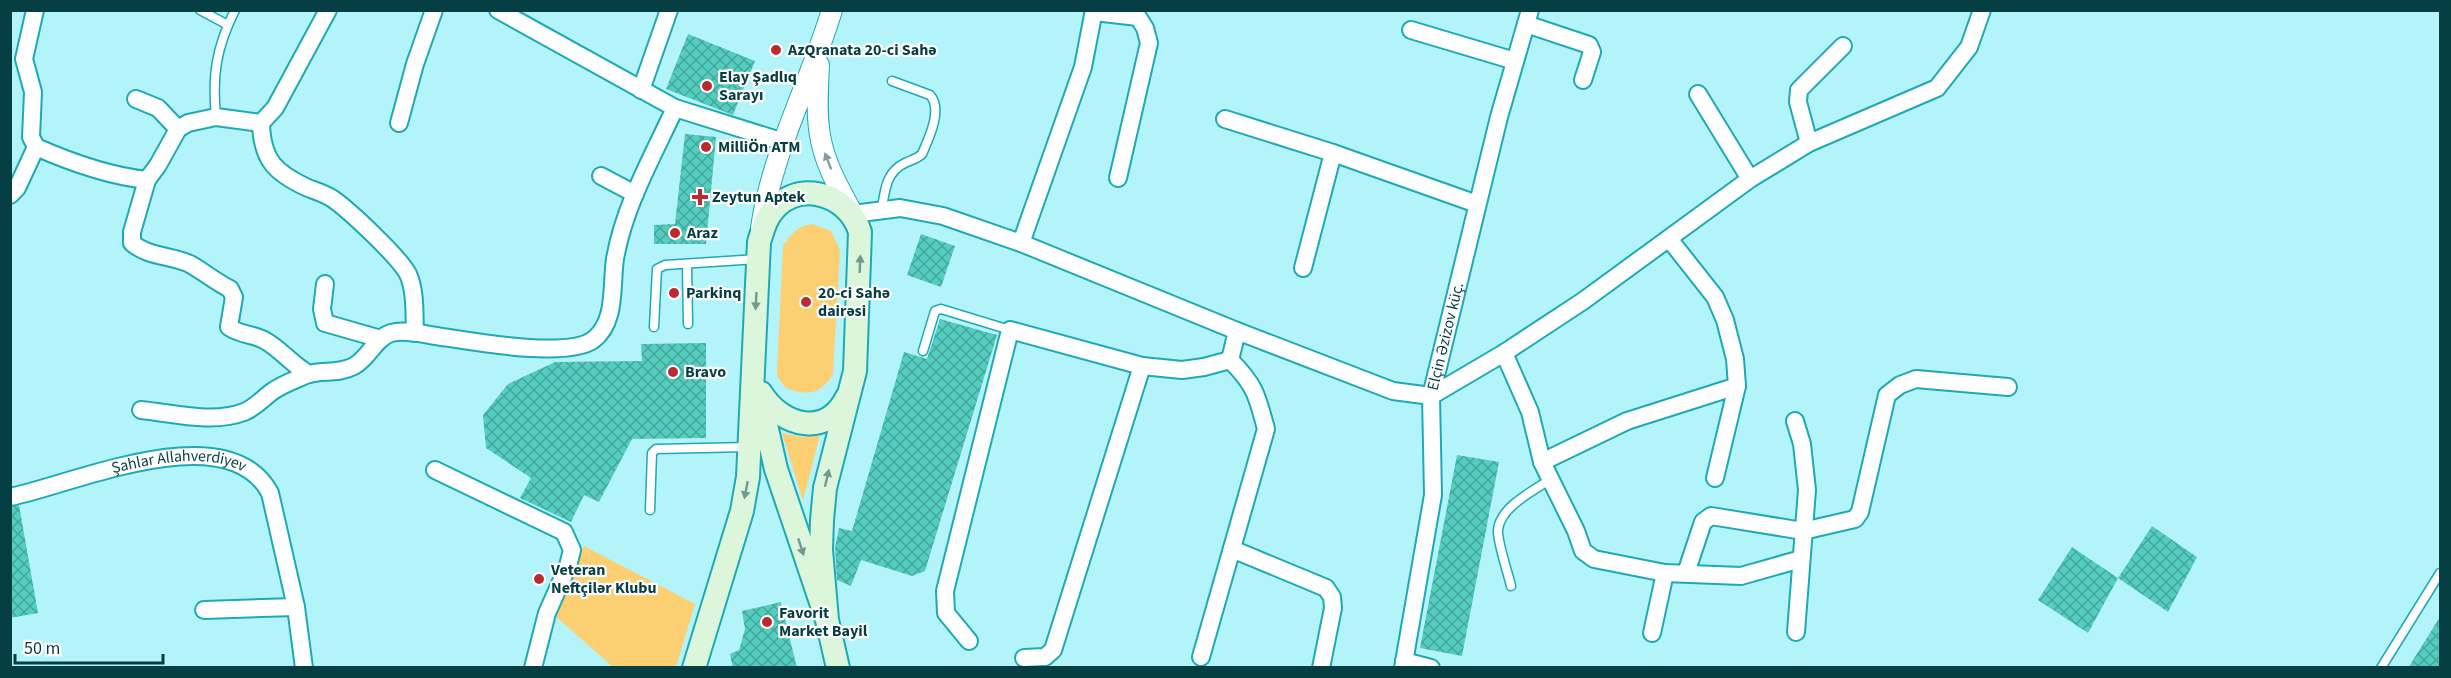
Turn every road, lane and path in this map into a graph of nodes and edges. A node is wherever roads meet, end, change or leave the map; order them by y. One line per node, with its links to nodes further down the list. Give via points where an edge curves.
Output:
1 (35, 10): 30 (street, via 24,59 33,92 30,137)
2 (200, 10): 12 (lane)
3 (235, 10): 12 (lane)
4 (328, 10): 25 (street, via 274,108)
5 (434, 10): 26 (street)
6 (498, 10): 19 (street)
7 (669, 10): 19 (street)
8 (832, 10): 15 (street)
9 (1982, 10): 29 (street, via 1969,47 1937,88)
10 (1094, 11): 33 (street, via 1137,17 1149,43); 42 (street, via 1083,67)
11 (1528, 17): 16 (street, Elçin Əzizov küç.); 17 (street, via 1589,45 1592,52)
12 (228, 25): 23 (lane, via 219,46 214,75)
13 (1412, 30): 16 (street)
14 (1843, 46): 29 (street, via 1799,90 1798,102)
15 (819, 53): 28 (street); 40 (street, one-way to 15, via 820,138)
16 (1515, 61): 38 (street, Elçin Əzizov küç.)
17 (1584, 80)
18 (891, 81): 39 (lane, via 930,95 936,109 922,154 891,174)
19 (641, 90): 22 (street)
20 (1698, 94): 34 (street)
21 (136, 99): 27 (street, via 158,108)
22 (675, 108): 28 (street); 36 (street)
23 (216, 117): 25 (street); 27 (street)
24 (1225, 119): 31 (street)
25 (261, 123): 51 (street, via 262,141 274,167 290,180 332,198 396,258 413,290)
26 (399, 123)
27 (178, 129): 35 (street)
28 (784, 142): 43 (street, via 769,187)
29 (1809, 143): 34 (street)
30 (36, 147): 35 (street); 37 (street)
31 (1333, 153): 38 (street); 45 (street)
32 (601, 176): 36 (street)
33 (1118, 178)
34 (1750, 179): 41 (street)
35 (147, 180): 58 (street, via 132,243 140,250 189,264 231,289 234,297 230,327 237,333 261,338)
36 (635, 194): 51 (street, via 617,252 608,316 603,329 592,340 562,347 521,347)
37 (10, 195)
38 (1477, 204): 62 (street, Elçin Əzizov küç.)
39 (882, 208): 40 (street); 42 (street, via 921,210)
40 (853, 214): 43 (main road, via 836,199 808,193 794,196 770,214); 59 (main road, one-way to 40, via 861,247)
41 (1670, 240): 54 (street); 60 (street, via 1715,297 1735,359)
42 (1021, 243): 50 (street)
43 (759, 251): 44 (lane); 57 (main road, one-way to 57)
44 (687, 264): 47 (lane); 48 (lane, via 657,269)
45 (1303, 268)
46 (325, 284): 52 (street, via 325,323)
47 (688, 324)
48 (654, 327)
49 (1010, 330): 53 (lane, via 935,310); 56 (street); 84 (street, via 945,591 946,613)
50 (1237, 331): 55 (street); 62 (street, via 1393,391)
51 (415, 333): 52 (street, via 392,333)
52 (381, 339): 58 (street, via 355,365 338,372)
53 (923, 351)
54 (1504, 353): 62 (street); 66 (street, via 1530,412)
55 (1230, 360): 56 (street, via 1182,370); 73 (street, via 1249,378 1266,429)
56 (1142, 366): 86 (street, via 1053,650 1046,657)
57 (753, 369): 59 (main road, via 769,406 789,421 803,424 819,422 832,414 843,404); 65 (main road); 81 (main road, one-way to 81, via 776,469)
58 (309, 374): 63 (street, via 273,391 243,412 209,417)
59 (853, 385): 81 (main road, one-way to 59, via 821,550 825,488)
60 (1737, 387): 66 (street, via 1627,421); 69 (street)
61 (2008, 387): 72 (street, via 1916,379 1900,384 1887,395 1860,512 1855,519)
62 (1431, 396): 87 (street, Elçin Əzizov küç., via 1433,495)
63 (141, 410)
64 (1795, 421): 72 (street, via 1807,490)
65 (751, 447): 71 (lane, via 656,449 652,453); 90 (main road, one-way to 90, via 742,511)
66 (1542, 462): 68 (street)
67 (435, 470): 89 (street, via 564,532 572,550 547,613)
68 (1551, 478): 75 (street, via 1583,551 1594,559); 78 (lane, via 1511,507 1497,531)
69 (1715, 478)
70 (10, 497): 79 (street, Şahlar Allahverdiyev, via 104,469 171,456 217,458 237,465 264,482 270,493)
71 (650, 510)
72 (1803, 531): 74 (street); 76 (street, via 1710,516 1703,522)
73 (1232, 549): 85 (street); 92 (street, via 1326,588 1333,608)
74 (1801, 559): 76 (street, via 1742,576); 82 (street)
75 (1665, 573): 76 (street); 83 (street)
76 (1686, 573)
77 (2440, 573): 94 (lane)
78 (1511, 586)
79 (296, 607): 80 (street); 88 (street, Şahlar Allahverdiyev)
80 (204, 610)
81 (827, 620): 91 (main road)
82 (1796, 632)
83 (1652, 633)
84 (969, 640)
85 (1201, 657)
86 (1024, 658)
87 (1403, 664): 93 (street)
88 (304, 668)
89 (533, 668)
90 (694, 668)
91 (838, 668)
92 (1321, 668)
93 (1431, 668)
94 (2381, 668)

